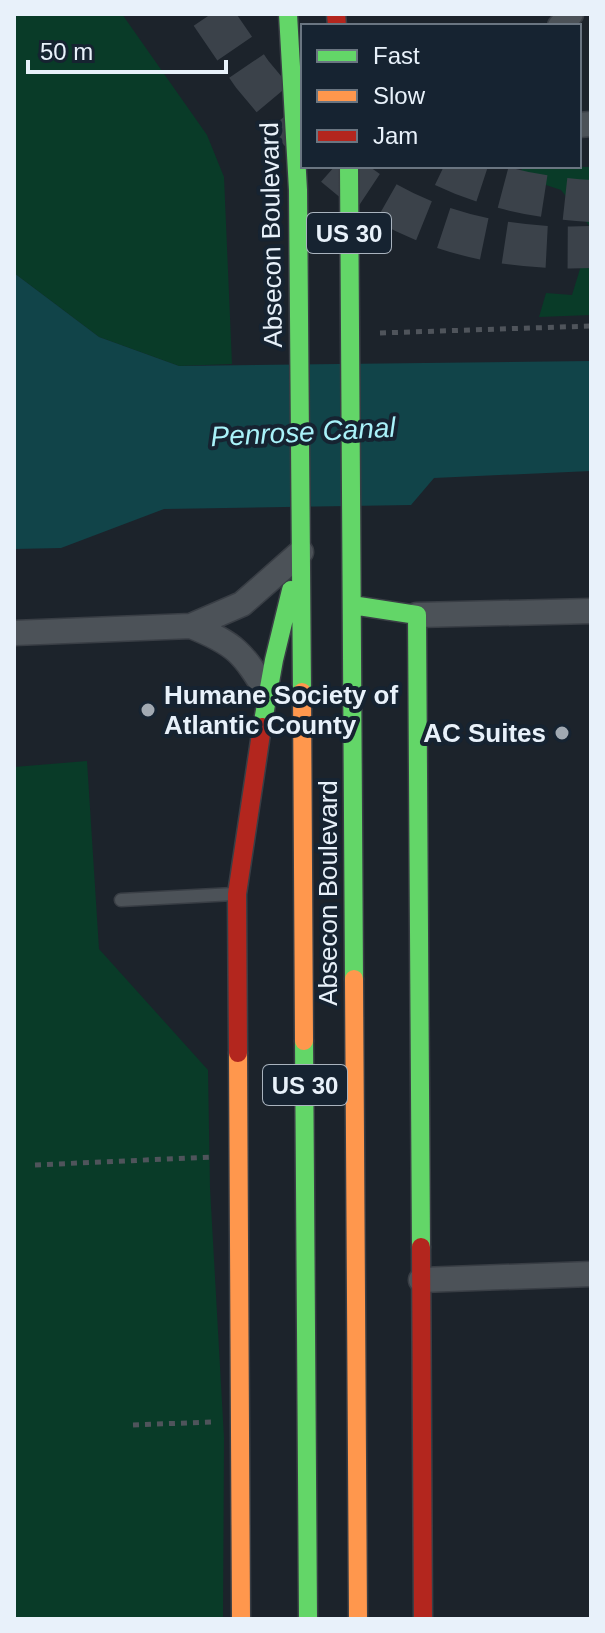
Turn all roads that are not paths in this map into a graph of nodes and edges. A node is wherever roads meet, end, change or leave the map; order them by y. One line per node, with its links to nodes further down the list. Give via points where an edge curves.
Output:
1 (288, 14): 3 (main road, Absecon Boulevard / US 30, via 298,190)
2 (349, 168): 4 (main road, Absecon Boulevard / US 30)
3 (301, 552): 7 (street, via 242,604); 9 (main road, Absecon Boulevard); 15 (main road, Absecon Boulevard / US 30)
4 (352, 605): 6 (main road); 16 (main road, Absecon Boulevard / US 30)
5 (591, 611): 6 (street)
6 (417, 615): 13 (main road)
7 (191, 626): 8 (street); 9 (street, via 232,645)
8 (14, 633)
9 (268, 694): 10 (main road, Absecon Boulevard)
10 (237, 894): 11 (lane); 14 (main road, Absecon Boulevard)
11 (121, 900)
12 (591, 1274): 13 (street)
13 (421, 1280): 17 (main road)
14 (241, 1619)
15 (308, 1619)
16 (358, 1619)
17 (423, 1619)

